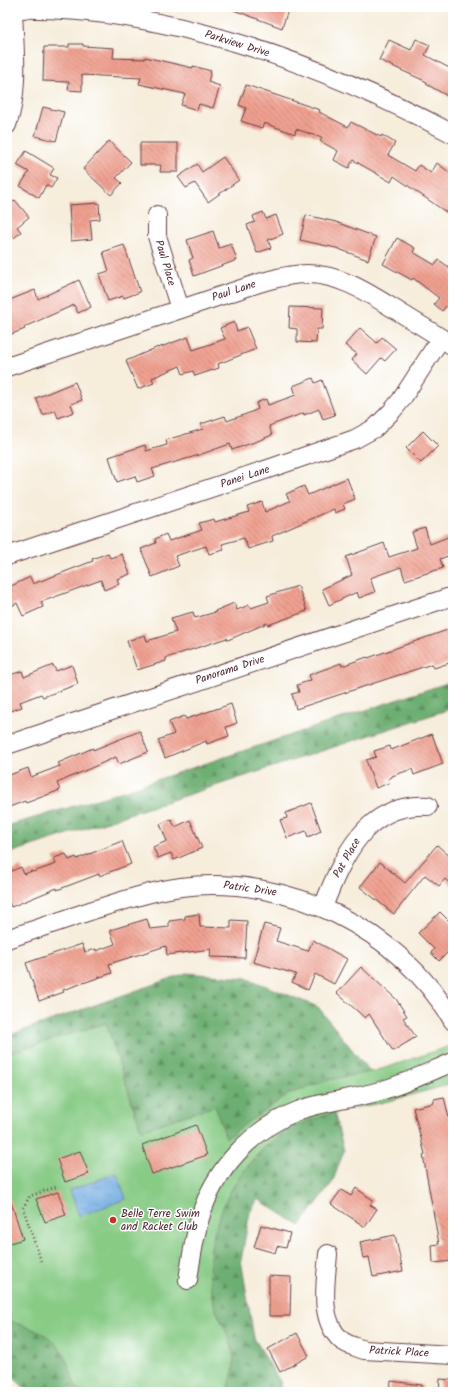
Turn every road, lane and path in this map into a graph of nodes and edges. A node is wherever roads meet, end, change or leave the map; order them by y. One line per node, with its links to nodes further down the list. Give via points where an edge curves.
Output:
1 (10, 9): 2 (street, via 14,81 12,107); 3 (street, Parkview Drive, via 66,10 116,15 206,34 342,80)
2 (7, 125)
3 (453, 134)
4 (157, 215): 5 (street, Paul Place, via 157,236)
5 (180, 309): 6 (street, Paul Lane, via 268,280 317,274 354,286); 7 (street, Paul Lane)
6 (447, 342): 8 (street, Panei Lane, via 392,411 375,428 360,437)
7 (7, 367)
8 (7, 556)
9 (453, 596): 10 (street, Panorama Drive)
10 (7, 745)
11 (428, 806): 12 (street, Pat Place, via 411,806 396,810 366,828 342,863)
12 (323, 907): 13 (street, Patric Drive, via 283,894 247,887 181,887 140,895); 14 (street, Patric Drive, via 379,940 399,957 433,991)
13 (7, 939)
14 (453, 1021)
15 (453, 1062): 19 (street, via 380,1092 300,1110 266,1127 232,1159 208,1196 195,1237)
16 (56, 1187): 18 (path, via 30,1196 23,1208)
17 (328, 1254): 20 (street, Patrick Place, via 325,1308 331,1326 342,1340 364,1350)
18 (41, 1260)
19 (188, 1280)
20 (453, 1355)

